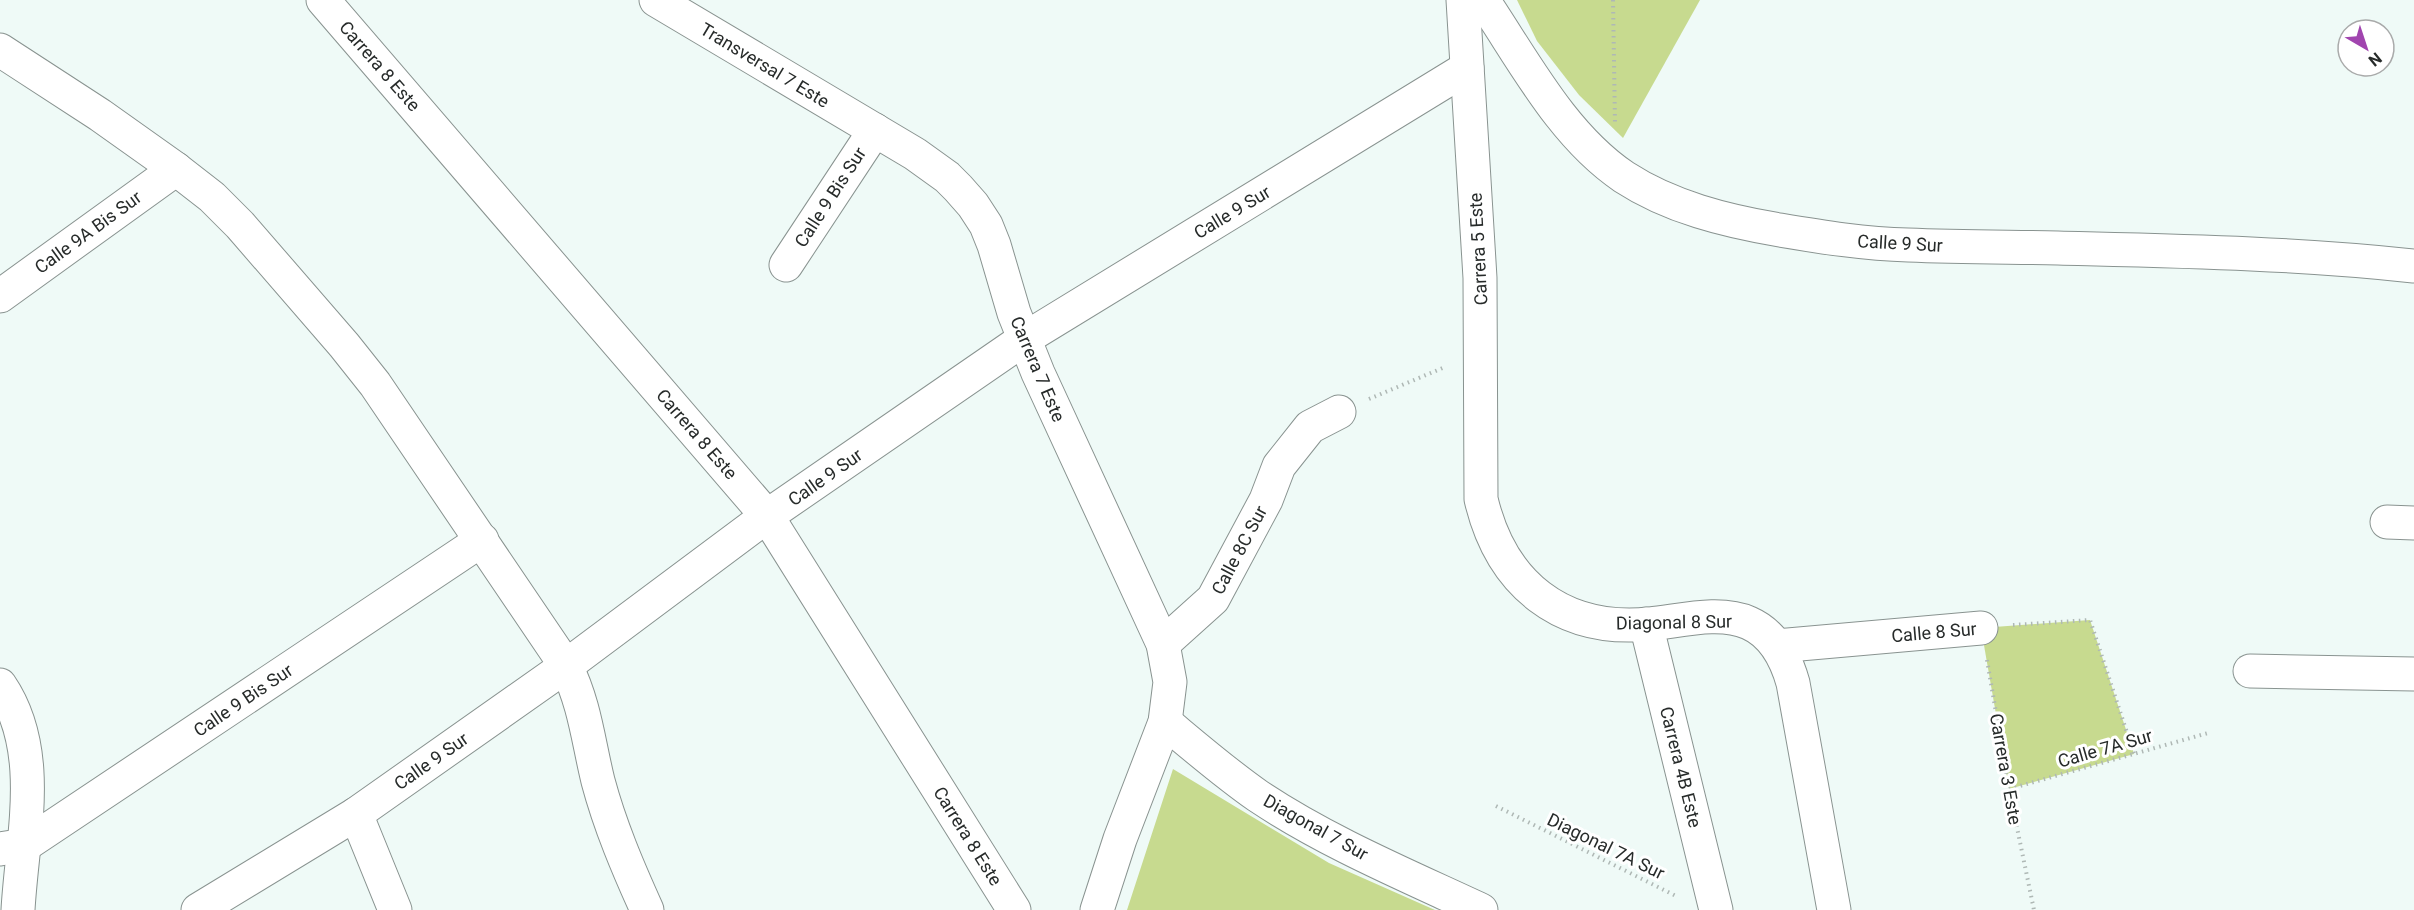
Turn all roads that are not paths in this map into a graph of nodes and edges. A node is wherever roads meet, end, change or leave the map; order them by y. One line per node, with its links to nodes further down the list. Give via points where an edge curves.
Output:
1 (323, 0): 15 (street, Carrera 8 Este)
2 (656, 0): 7 (street, Transversal 7 Este)
3 (1463, 0): 6 (street, Carrera 5 Este)
4 (1483, 0): 10 (street, Calle 9 Sur, via 1560,113 1591,148 1624,176 1697,211 1838,240 2336,257)
5 (0, 50): 8 (street)
6 (1467, 68): 12 (street, Calle 9 Sur); 14 (street, Carrera 5 Este, via 1480,278)
7 (875, 130): 9 (street, Calle 9 Bis Sur); 12 (street, Carrera 7 Este, via 947,177 973,205 994,245)
8 (176, 168): 11 (street, Calle 9A Bis Sur); 16 (street, via 240,225 344,345)
9 (786, 265)
10 (2414, 266)
11 (0, 296)
12 (1024, 339): 15 (street, Calle 9 Sur); 19 (street, Carrera 7 Este)
13 (1339, 412): 19 (street, Calle 8C Sur, via 1310,427 1279,466 1266,500 1213,599)
14 (1481, 499): 17 (street, Diagonal 8 Sur, via 1502,556 1540,597 1563,611 1593,621 1625,626)
15 (767, 516): 21 (street, Calle 9 Sur); 32 (street, Carrera 8 Este)
16 (482, 540): 21 (street); 27 (street, Calle 9 Bis Sur)
17 (1646, 624): 20 (street, Diagonal 8 Sur, via 1731,618 1763,631); 35 (street, Carrera 4B Este)
18 (1981, 628): 20 (street, Calle 8 Sur)
19 (1163, 644): 25 (street, via 1170,682)
20 (1777, 646): 36 (street, via 1793,683)
21 (566, 666): 26 (street, Calle 9 Sur); 31 (street, via 582,703 599,783 619,848)
22 (2250, 671): 23 (street)
23 (2414, 674)
24 (0, 685): 27 (street, via 18,721 28,793)
25 (1165, 722): 33 (street); 34 (street, Diagonal 7 Sur, via 1224,771 1293,818)
26 (356, 814): 29 (street, Calle 9 Sur); 30 (street)
27 (13, 847): 28 (street)
28 (18, 910)
29 (198, 910)
30 (395, 910)
31 (647, 910)
32 (1014, 910)
33 (1097, 910)
34 (1481, 910)
35 (1716, 910)
36 (1834, 910)

